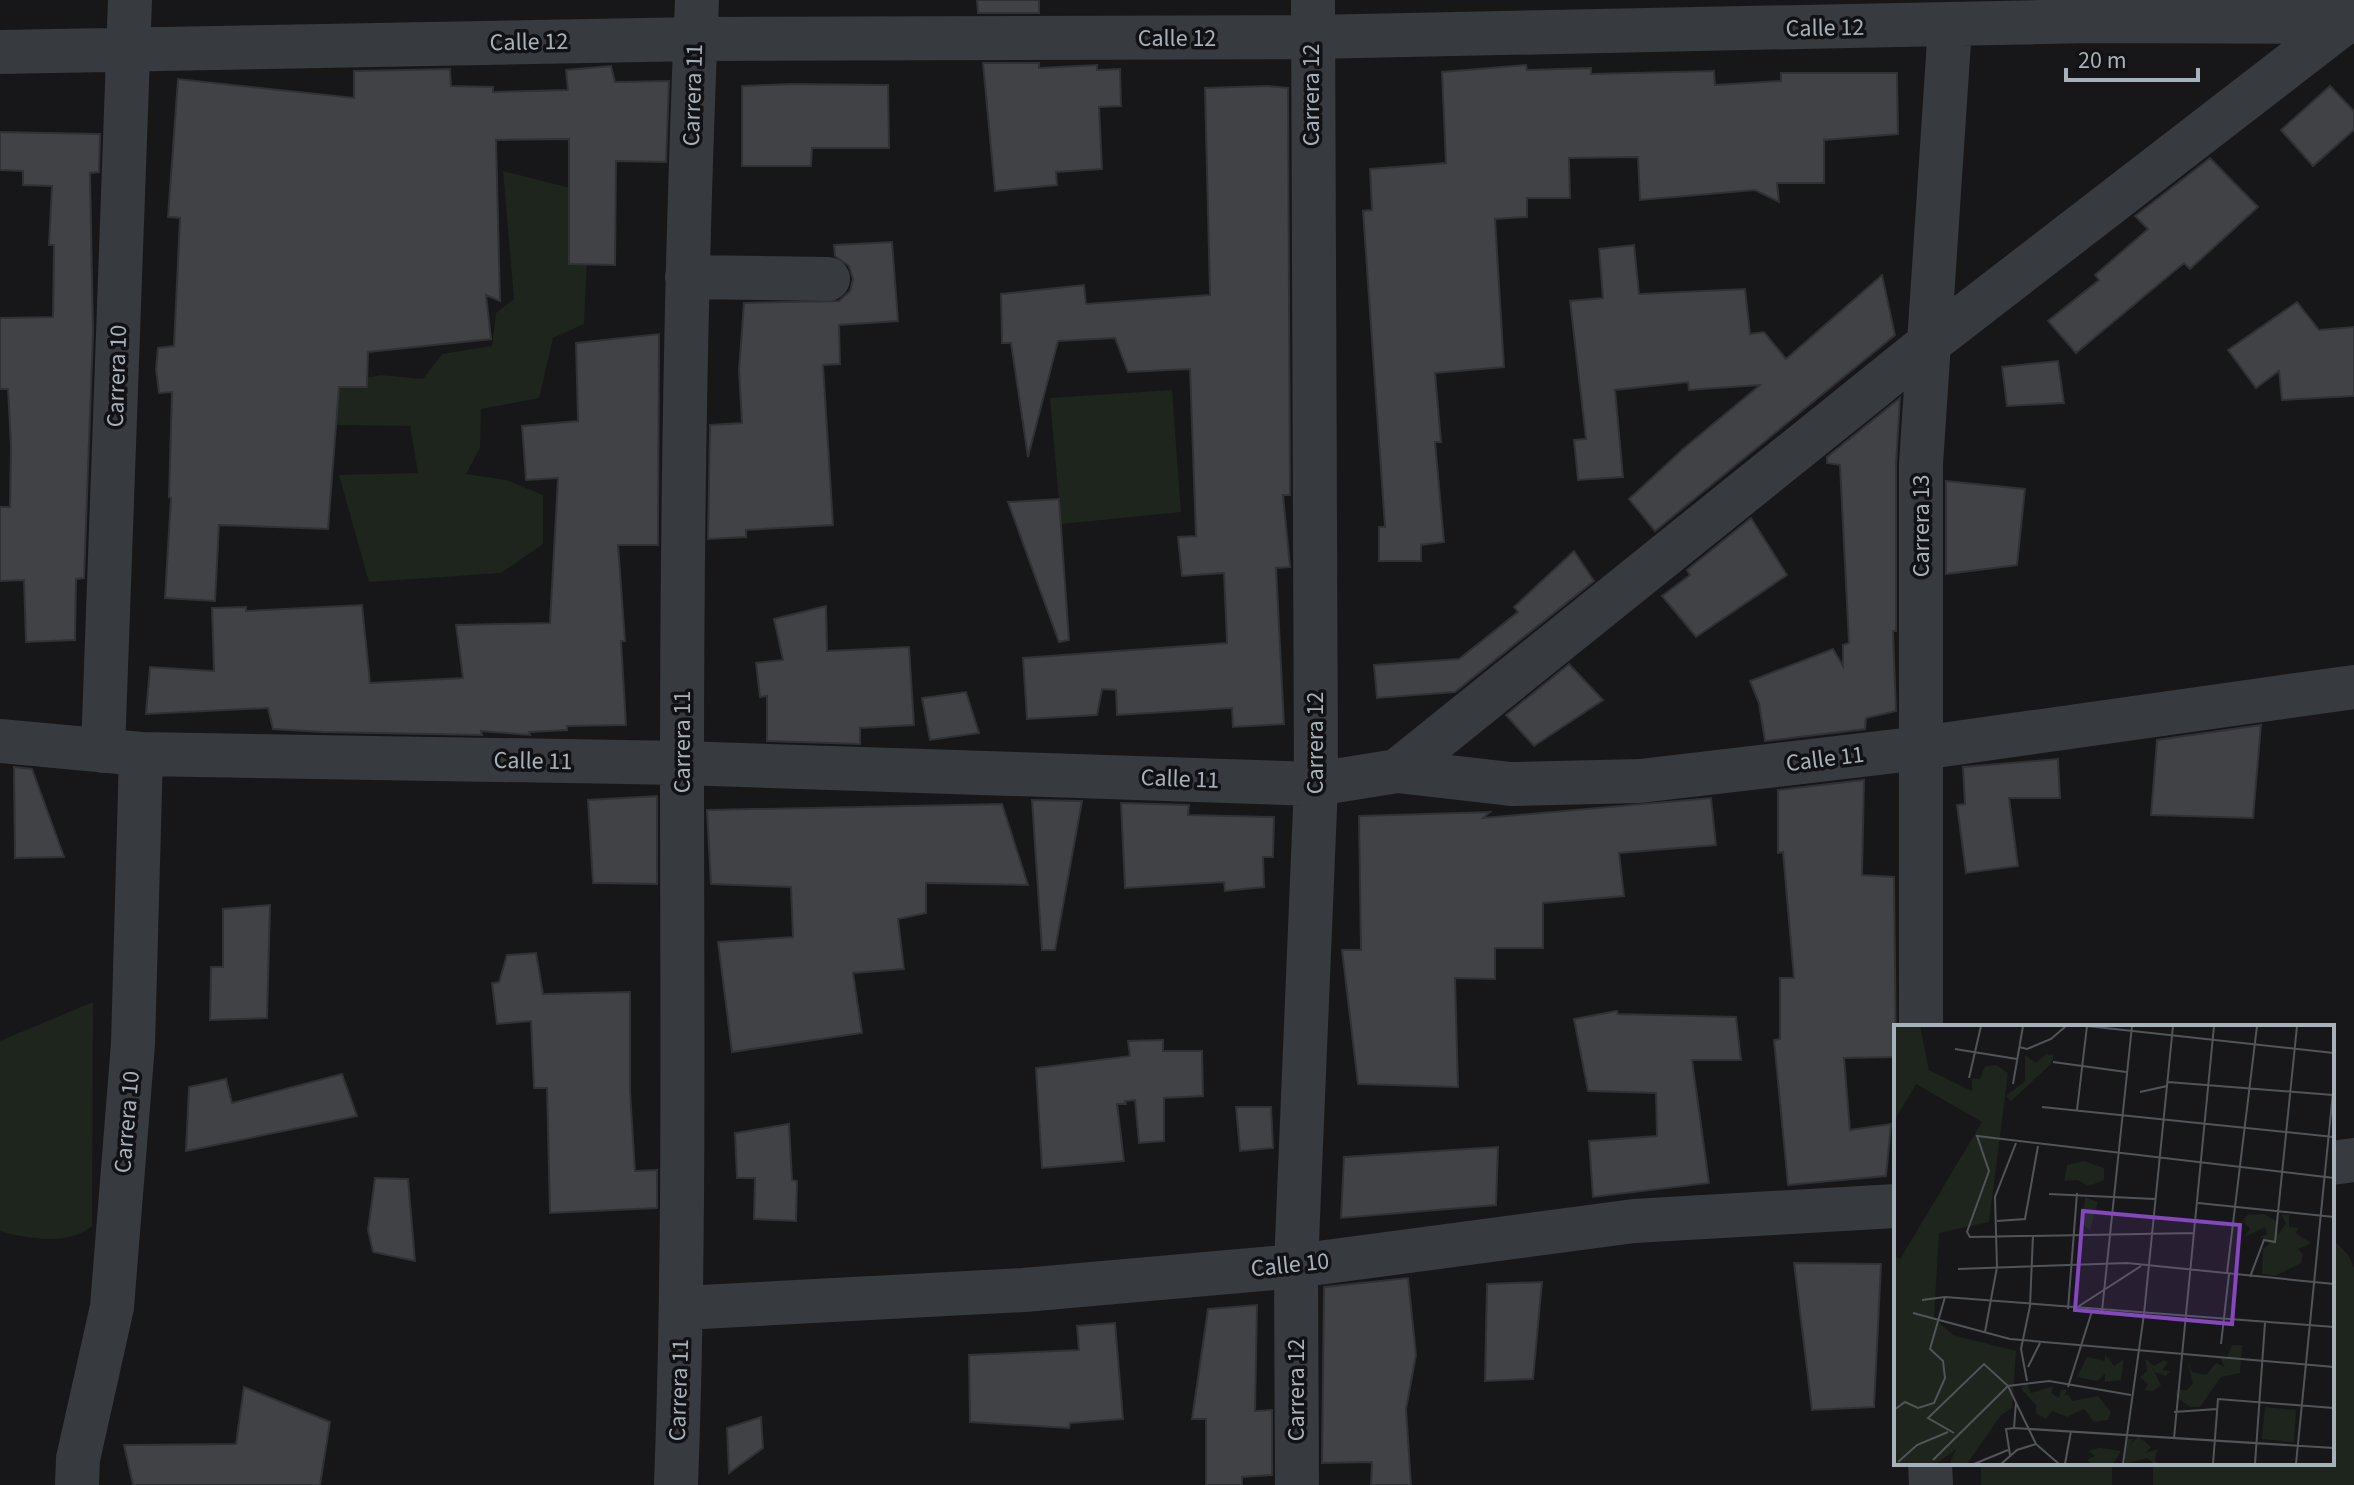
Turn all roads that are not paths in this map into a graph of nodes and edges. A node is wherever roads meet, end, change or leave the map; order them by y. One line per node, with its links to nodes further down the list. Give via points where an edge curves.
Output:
1 (130, 0): 7 (street, Carrera 10)
2 (2093, 11): 5 (street, Calle 12); 6 (street, Calle 12)
3 (1312, 19): 4 (street, Calle 12); 6 (street, Calle 12); 18 (street, Carrera 12)
4 (696, 20): 7 (street, Calle 12); 9 (street, Carrera 11)
5 (2349, 22): 11 (street)
6 (1950, 26): 11 (street, Carrera 13)
7 (129, 48): 8 (street, Calle 12); 15 (street, Carrera 10)
8 (0, 52)
9 (687, 277): 10 (street); 16 (street, Carrera 11)
10 (828, 279)
11 (1928, 344): 14 (street, Carrera 13, via 1921,464); 17 (street)
12 (2354, 687): 14 (street, Calle 11)
13 (0, 741): 15 (street, Calle 11)
14 (1921, 748): 17 (street, Calle 11, via 1640,781 1511,784); 19 (street, Carrera 13)
15 (122, 753): 16 (street, Calle 11); 26 (street, Carrera 10, via 133,1044 112,1307 78,1459)
16 (682, 763): 18 (street, Calle 11); 24 (street, Carrera 11)
17 (1397, 771): 18 (street, Calle 11)
18 (1316, 784): 23 (street, Carrera 12)
19 (1921, 1025)
20 (2354, 1160): 21 (street)
21 (2334, 1163)
22 (1894, 1206): 23 (street, Calle 10, via 1634,1221)
23 (1296, 1266): 24 (street, Calle 10, via 1024,1290); 28 (street, Carrera 12)
24 (683, 1308): 27 (street, Carrera 11)
25 (1930, 1465): 29 (street)
26 (77, 1485)
27 (676, 1485)
28 (1297, 1485)
29 (1931, 1485)

